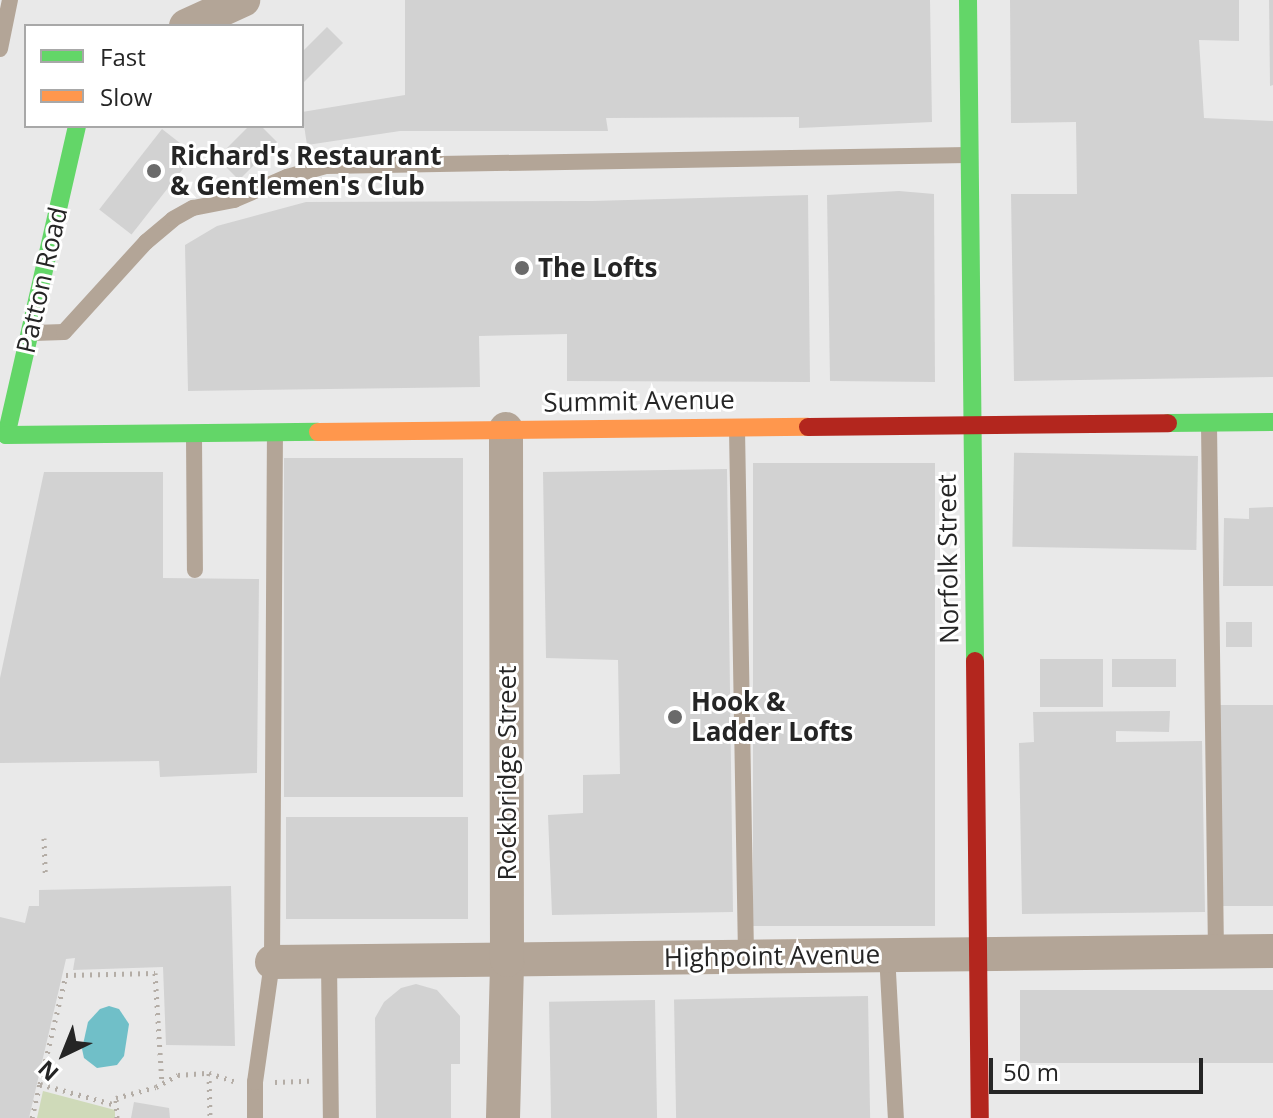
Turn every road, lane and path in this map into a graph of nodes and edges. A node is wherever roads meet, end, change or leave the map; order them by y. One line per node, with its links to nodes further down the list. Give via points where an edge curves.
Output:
1 (10, 0): 5 (lane)
2 (243, 0): 4 (street)
3 (968, 0): 7 (street, Norfolk Street)
4 (190, 24)
5 (0, 49)
6 (77, 128): 8 (street, Patton Road)
7 (970, 155): 8 (lane, via 326,166 173,219 64,332); 11 (street, Norfolk Street)
8 (31, 333): 16 (street, Patton Road)
9 (1273, 422): 10 (street, Summit Avenue)
10 (1209, 423): 11 (street, Summit Avenue); 20 (lane)
11 (972, 425): 12 (street, Summit Avenue); 22 (street, Norfolk Street)
12 (737, 426): 13 (street, Summit Avenue); 24 (lane)
13 (506, 429): 15 (street, Summit Avenue); 25 (street, Rockbridge Street)
14 (194, 430): 15 (street, Summit Avenue); 16 (street, Summit Avenue); 17 (lane)
15 (275, 430): 26 (lane)
16 (6, 435)
17 (195, 570)
18 (44, 838): 19 (path)
19 (45, 876)
20 (1216, 951): 21 (street, Highpoint Avenue); 22 (street, Highpoint Avenue)
21 (1273, 951)
22 (979, 953): 23 (street, Highpoint Avenue); 42 (street, Norfolk Street)
23 (887, 954): 24 (street, Highpoint Avenue); 41 (lane)
24 (746, 955): 25 (street, Highpoint Avenue)
25 (507, 960): 27 (street, Highpoint Avenue); 40 (street, Rockbridge Street)
26 (272, 962): 27 (street, Highpoint Avenue); 38 (lane)
27 (329, 963): 39 (lane)
28 (209, 1073): 30 (path); 32 (path, via 178,1075); 37 (path)
29 (314, 1081): 31 (path)
30 (239, 1082)
31 (270, 1082)
32 (162, 1083): 33 (path, via 155,973 66,975); 34 (path, via 116,1098)
33 (40, 1084): 34 (path); 35 (path)
34 (116, 1105): 36 (path)
35 (32, 1118)
36 (117, 1118)
37 (210, 1118)
38 (255, 1118)
39 (331, 1118)
40 (503, 1118)
41 (896, 1118)
42 (980, 1118)

